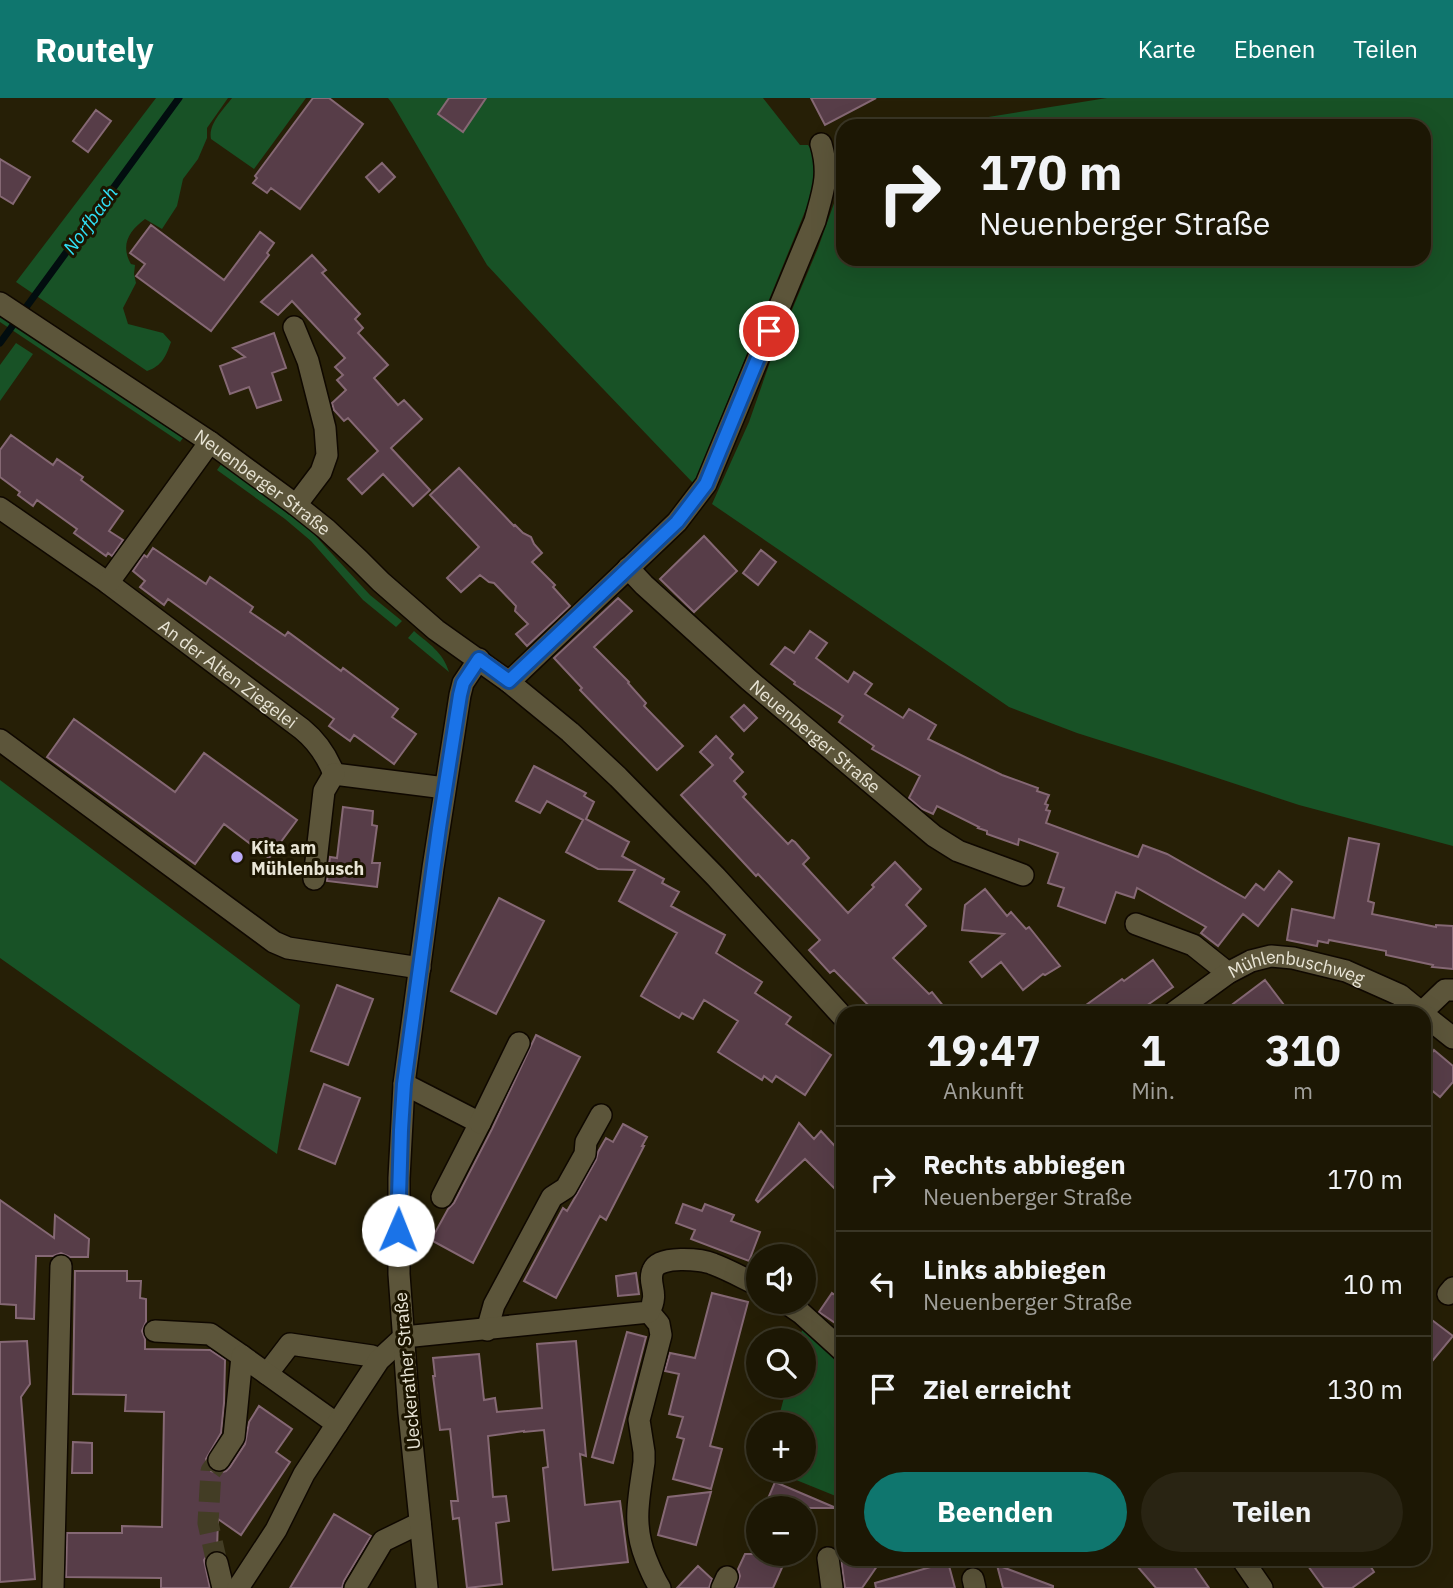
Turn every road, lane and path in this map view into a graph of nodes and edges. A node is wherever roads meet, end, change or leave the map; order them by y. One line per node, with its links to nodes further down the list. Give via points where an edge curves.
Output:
1 (821, 144): 7 (street, via 826,179 815,221 706,484 677,522)
2 (0, 303): 4 (street, Neuenberger Straße)
3 (294, 327): 5 (street, via 314,382 327,455 321,472)
4 (210, 442): 5 (street, Neuenberger Straße); 8 (street)
5 (296, 505): 9 (street, Neuenberger Straße, via 436,630)
6 (0, 508): 8 (street, An der Alten Ziegelei)
7 (628, 568): 10 (street); 14 (street, Neuenberger Straße, via 750,680 934,836 958,851)
8 (108, 583): 12 (street, An der Alten Ziegelei, via 308,734 322,749)
9 (479, 659): 10 (street, Neuenberger Straße); 13 (street, Ueckerather Straße, via 463,683)
10 (509, 681): 23 (street, Neuenberger Straße, via 618,777)
11 (0, 740): 17 (street, via 274,942)
12 (334, 774): 13 (street); 15 (street, via 324,790)
13 (445, 788): 17 (street, Ueckerather Straße)
14 (1023, 875)
15 (314, 879)
16 (1136, 925): 18 (street, via 1193,945)
17 (419, 968): 27 (street, Ueckerather Straße)
18 (1228, 973): 20 (street, Mühlenbuschweg); 21 (street, Mühlenbuschweg, via 1271,956 1293,958 1354,974)
19 (1453, 989): 22 (street, via 1445,990)
20 (1183, 1006)
21 (1413, 1006)
22 (1430, 1006)
23 (836, 1009)
24 (1431, 1020): 25 (street, Mühlenbuschweg)
25 (1453, 1038)
26 (519, 1043): 29 (street)
27 (404, 1084): 29 (street); 37 (street, Ueckerather Straße, via 398,1230)
28 (601, 1115): 35 (street, via 566,1188 552,1197 545,1209 495,1305)
29 (480, 1123): 30 (street)
30 (442, 1197)
31 (61, 1266): 48 (street)
32 (746, 1279): 33 (street, via 711,1263 680,1259 659,1263 653,1269 655,1299)
33 (649, 1312): 35 (street); 53 (street, via 661,1335 639,1420 644,1462 637,1524)
34 (801, 1314): 38 (street)
35 (487, 1330): 37 (street)
36 (155, 1331): 39 (street, via 210,1334)
37 (404, 1337): 42 (street, via 379,1360); 44 (street, Ueckerather Straße)
38 (836, 1345)
39 (242, 1356): 41 (street); 43 (street, via 234,1437)
40 (372, 1356): 41 (street, via 290,1344)
41 (267, 1374): 42 (street)
42 (337, 1424): 50 (street)
43 (219, 1460)
44 (421, 1522): 51 (street, via 383,1541); 52 (street, Ueckerather Straße)
45 (828, 1558): 54 (street)
46 (217, 1563): 49 (street)
47 (1247, 1566): 55 (street)
48 (53, 1588)
49 (223, 1588)
50 (238, 1588)
51 (355, 1588)
52 (427, 1588)
53 (660, 1588)
54 (832, 1588)
55 (1262, 1588)

